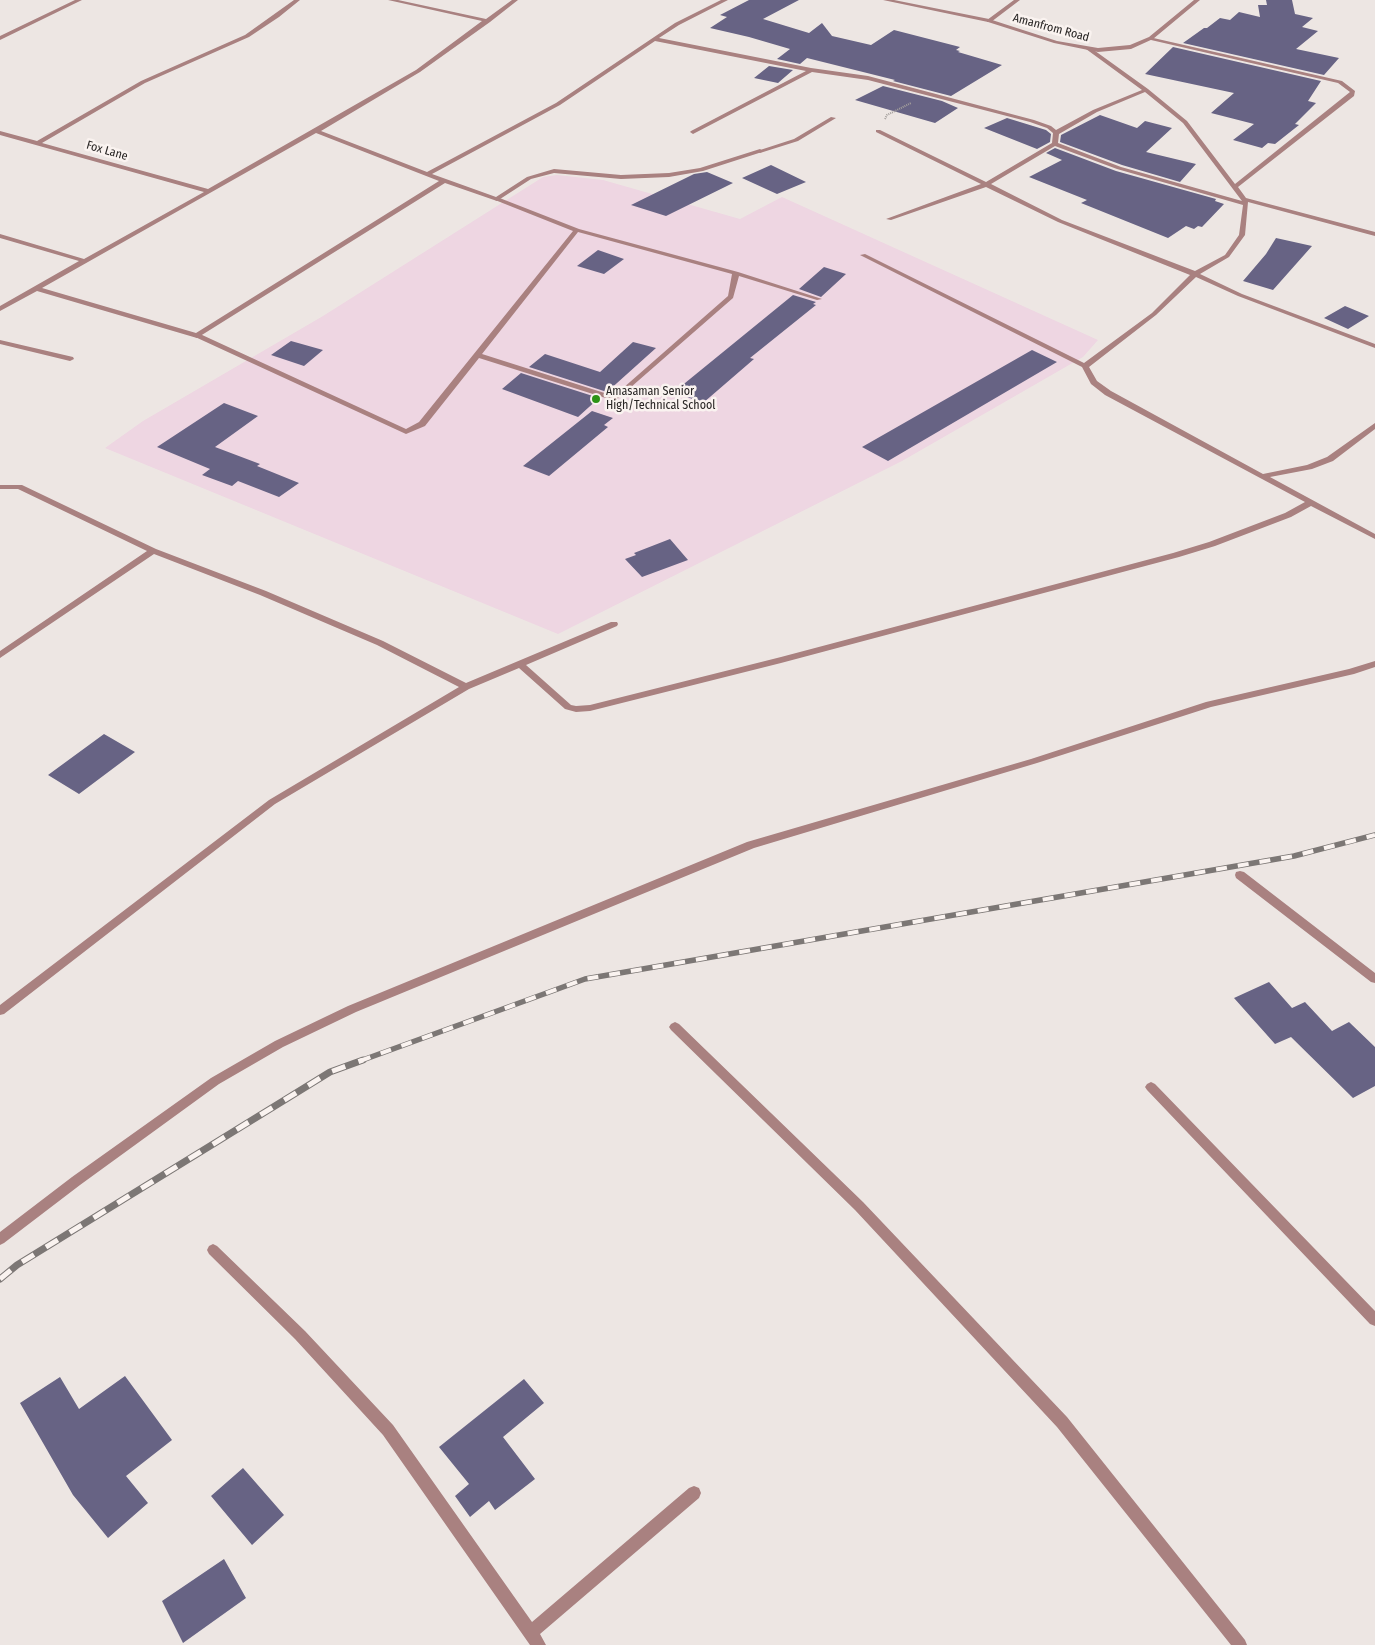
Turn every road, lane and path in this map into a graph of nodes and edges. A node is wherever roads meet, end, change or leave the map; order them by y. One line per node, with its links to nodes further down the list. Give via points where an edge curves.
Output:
1 (79, 0): 11 (street)
2 (297, 0): 24 (street, via 246,36 143,82)
3 (391, 0): 9 (street)
4 (515, 0): 9 (street)
5 (725, 0): 13 (street)
6 (886, 0): 10 (street, Amanfrom Road)
7 (1017, 0): 10 (street)
8 (1197, 0): 12 (street, Amanfrom Road)
9 (488, 21): 19 (street, via 418,71)
10 (989, 21): 14 (street, Amanfrom Road)
11 (0, 38)
12 (1151, 38): 14 (street, Amanfrom Road, via 1121,49); 29 (street, via 1340,82 1353,92)
13 (654, 39): 15 (street); 26 (street, via 558,104)
14 (1089, 49): 16 (street)
15 (811, 70): 17 (street, via 868,78); 20 (street)
16 (1146, 90): 23 (street, via 1095,111); 29 (street, via 1185,122)
17 (925, 92): 21 (path, via 901,110 887,115 876,128); 23 (street, via 1032,121)
18 (833, 118): 31 (street, via 796,140 710,168 669,175 621,177 554,171 529,178)
19 (316, 131): 26 (street); 30 (street)
20 (693, 132)
21 (878, 132): 28 (street)
22 (0, 133): 24 (street, Fox Lane)
23 (1056, 133): 25 (street)
24 (38, 143): 30 (street, Fox Lane)
25 (1055, 144): 28 (street); 32 (street, via 1119,168)
26 (428, 174): 27 (street)
27 (444, 181): 31 (street); 44 (street)
28 (985, 185): 33 (street); 40 (street, via 1060,221)
29 (1235, 187): 32 (street)
30 (208, 191): 38 (street)
31 (497, 199): 34 (street)
32 (1245, 201): 35 (street); 40 (street, via 1242,235 1227,256)
33 (889, 219)
34 (576, 230): 39 (street); 47 (street)
35 (1375, 234)
36 (0, 236): 38 (street)
37 (863, 255): 49 (street)
38 (85, 261): 41 (street)
39 (736, 273): 42 (street); 47 (street, via 731,297 615,399)
40 (1195, 274): 46 (street, via 1240,295); 49 (street, via 1154,314)
41 (37, 289): 43 (street); 44 (street)
42 (819, 299)
43 (0, 309)
44 (197, 336): 47 (street, via 406,432 422,424)
45 (0, 342): 48 (street)
46 (1375, 346)
47 (477, 355)
48 (70, 359)
49 (1085, 366): 51 (street, via 1094,382 1108,393)
50 (1375, 425): 51 (street, via 1330,460)
51 (1263, 476): 53 (street)
52 (0, 487): 55 (street, via 19,487)
53 (1310, 502): 54 (street); 58 (street, via 1288,515 1212,544 590,708 568,706)
54 (1375, 537)
55 (152, 551): 57 (street); 60 (street, via 263,593 380,643)
56 (614, 624): 58 (street)
57 (0, 655)
58 (520, 664): 60 (street)
59 (1375, 664): 66 (street, via 1209,704 1034,761 751,845 352,1009 279,1044 216,1081)
60 (466, 687): 63 (street, via 272,802)
61 (1240, 875): 62 (street)
62 (1375, 979)
63 (0, 1011)
64 (676, 1027): 71 (street, via 859,1206 1062,1422)
65 (1151, 1087): 68 (street)
66 (0, 1239)
67 (213, 1250): 70 (street, via 300,1335 388,1430)
68 (1375, 1320)
69 (694, 1493): 70 (street)
70 (534, 1639)
71 (1240, 1645)

